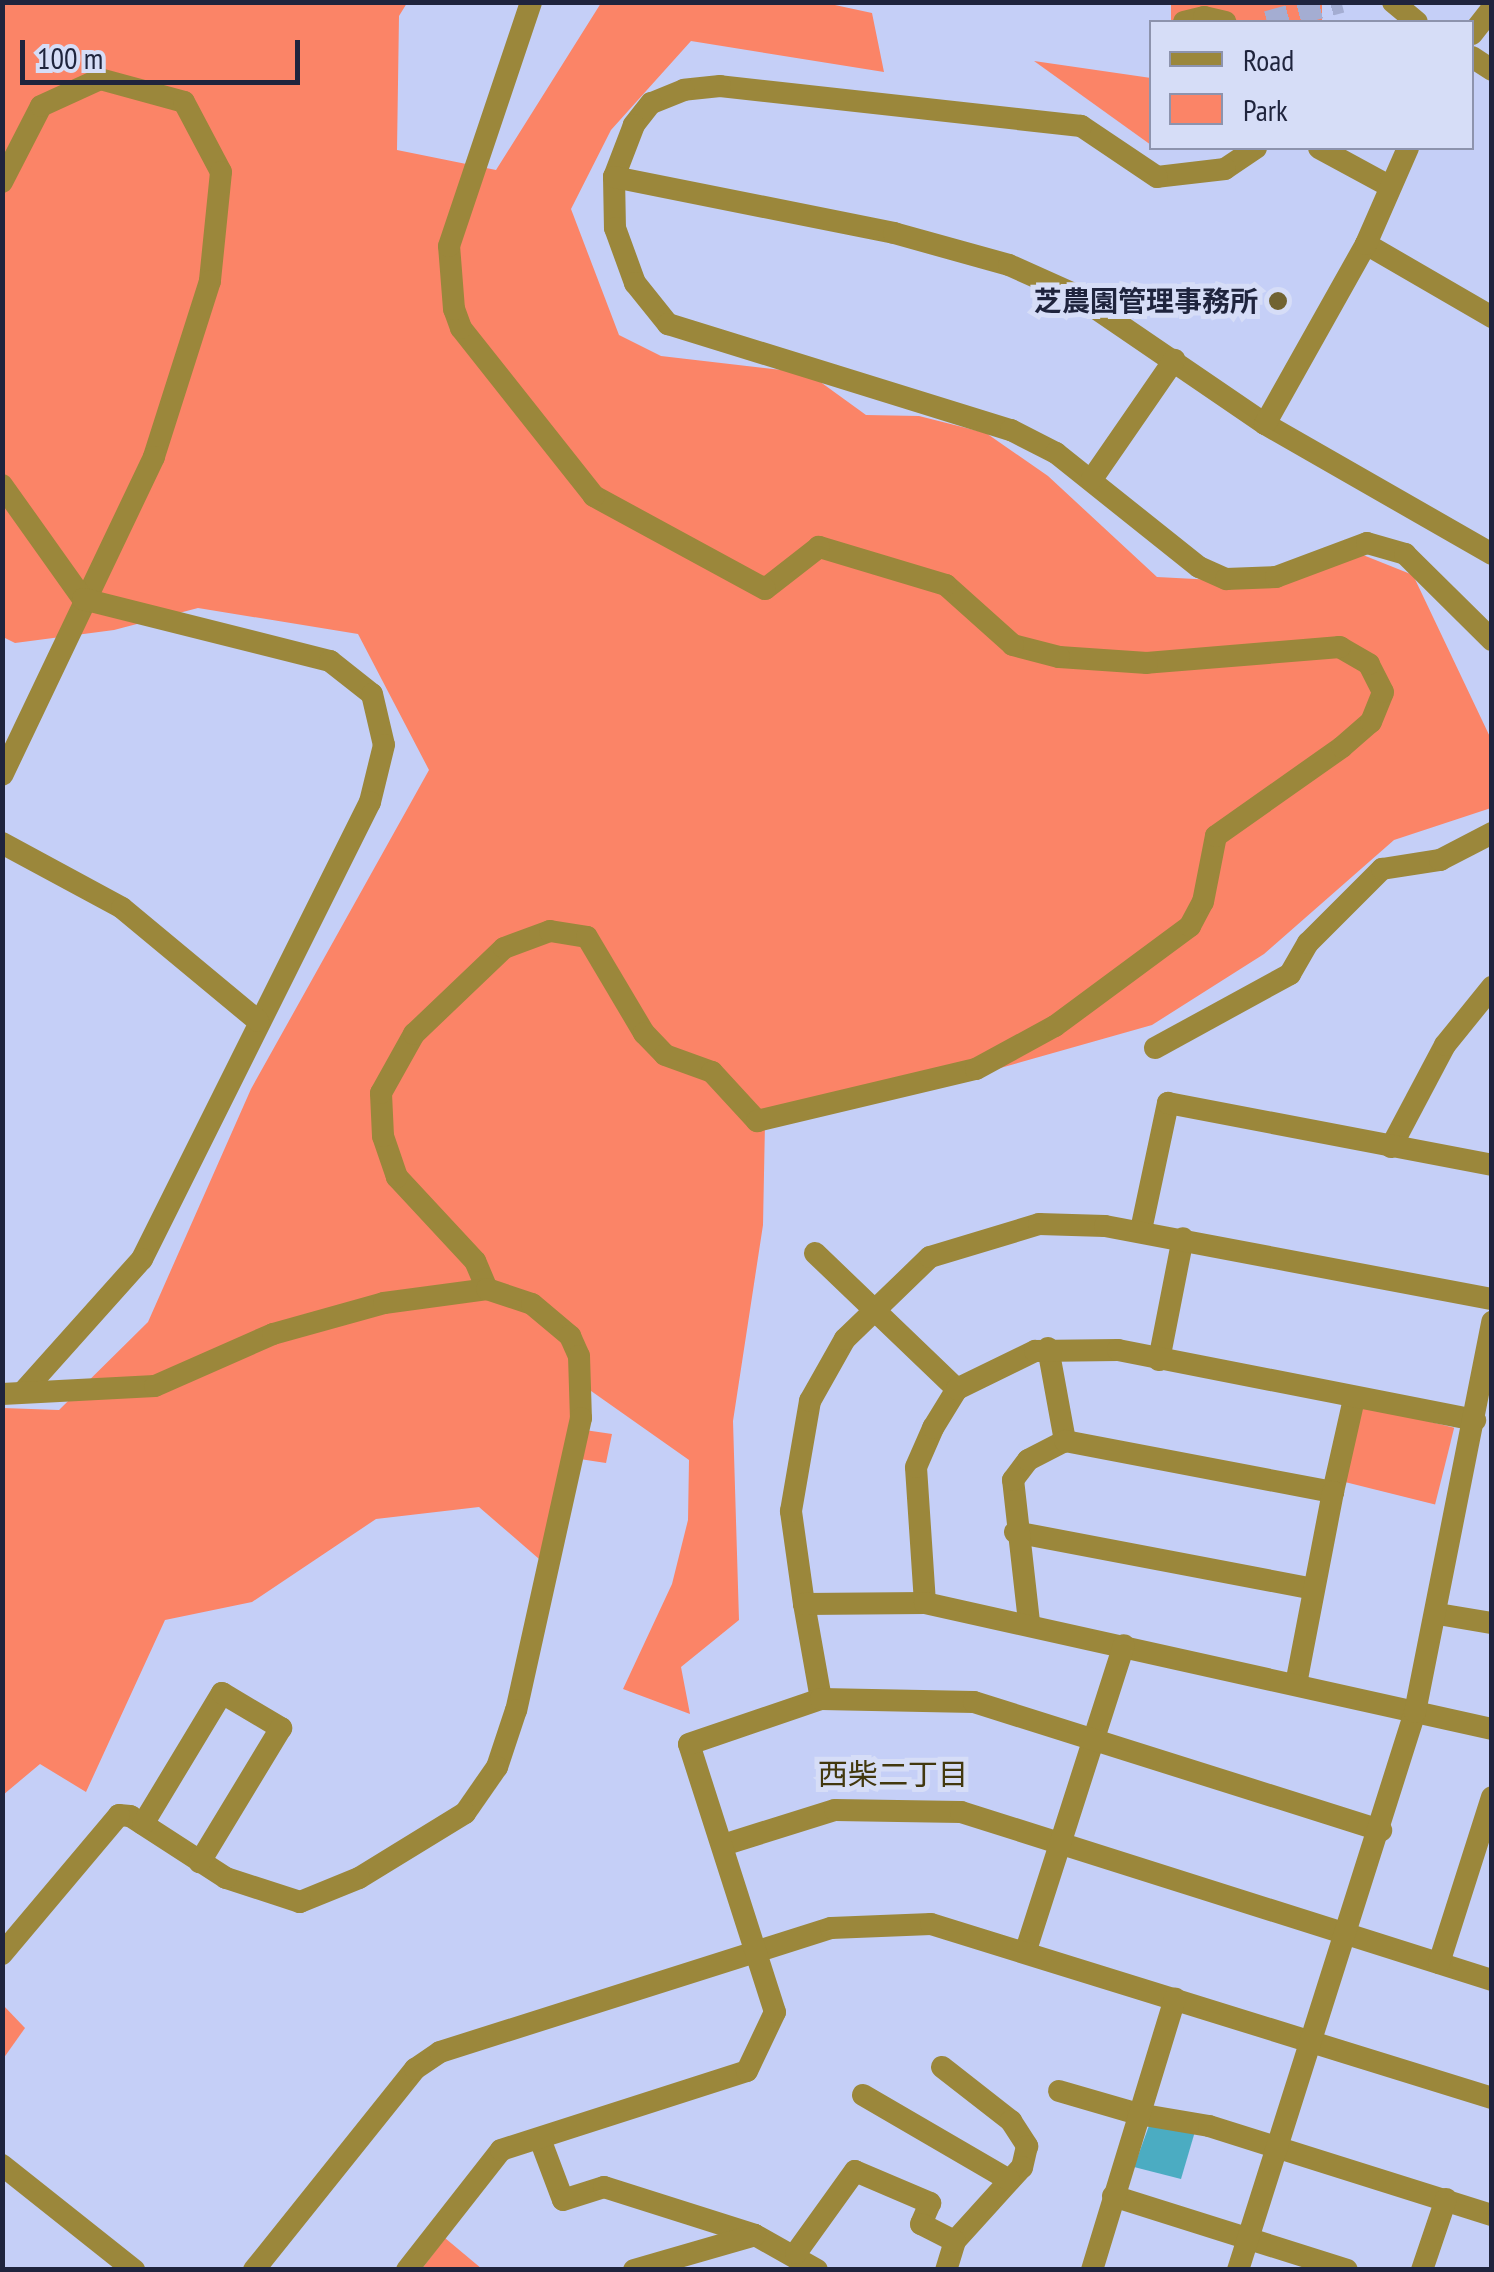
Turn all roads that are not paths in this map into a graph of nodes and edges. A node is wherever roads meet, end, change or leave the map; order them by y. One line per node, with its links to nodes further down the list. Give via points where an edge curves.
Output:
1 (532, 2): 34 (street, via 448,246 454,310 461,328 594,496 765,589 820,547 946,586 1013,645 1059,658 1147,663 1340,647 1369,664 1383,692 1371,722 1216,836 1203,902 1190,926 1054,1026 976,1069 757,1122 712,1072 665,1055 644,1033 587,937 550,931 504,948 414,1034 380,1093 383,1136 398,1178 474,1262)
2 (1392, 2): 6 (street)
3 (1492, 8): 7 (street)
4 (1192, 20): 5 (street)
5 (1217, 20)
6 (1414, 20)
7 (1474, 31)
8 (1253, 150): 11 (street, via 1225,168 1157,178 1081,126 720,86 651,103 634,125)
9 (1324, 150): 13 (street)
10 (1407, 150): 13 (street)
11 (614, 176): 16 (street, via 894,232 1009,265 1076,295); 18 (street, via 623,257 668,324 1011,430)
12 (2, 182): 21 (street, via 41,106 100,78 184,102 221,172 210,281 159,440)
13 (1388, 186): 14 (street)
14 (1366, 244): 15 (street); 17 (street)
15 (1492, 317)
16 (1174, 360): 17 (street); 18 (street)
17 (1265, 424): 20 (street)
18 (1092, 479): 22 (street, via 1200,567 1226,578 1276,577 1366,543 1405,554)
19 (2, 484): 21 (street)
20 (1492, 554)
21 (83, 599): 23 (street); 27 (street, via 330,661 372,694 384,745 370,802)
22 (1492, 640)
23 (2, 775)
24 (1491, 834): 28 (street, via 1440,860 1382,869 1308,943 1290,974)
25 (2, 843): 27 (street, via 122,908)
26 (1492, 988): 29 (street, via 1445,1045)
27 (258, 1021): 41 (street, via 142,1259)
28 (1155, 1048)
29 (1391, 1148): 30 (street); 31 (street, via 1168,1103)
30 (1492, 1165)
31 (1141, 1230): 32 (street); 36 (street, via 1038,1224 983,1237 930,1256)
32 (1183, 1238): 35 (street); 39 (street)
33 (816, 1253): 36 (street)
34 (487, 1289): 41 (street, via 384,1302 274,1334 155,1386); 64 (street, via 532,1304 570,1336 578,1356 581,1418 516,1710 496,1767 465,1812 359,1878 300,1902 261,1894)
35 (1492, 1299)
36 (872, 1309): 40 (street); 49 (street, via 845,1340 801,1429 791,1511)
37 (1492, 1322): 43 (street)
38 (1048, 1348): 39 (street, via 1078,1346); 40 (street); 44 (street)
39 (1159, 1360): 42 (street)
40 (957, 1389): 48 (street, via 916,1466)
41 (13, 1393)
42 (1354, 1399): 43 (street); 45 (street)
43 (1475, 1420): 50 (street)
44 (1065, 1441): 45 (street); 46 (street, via 1028,1460 1013,1480)
45 (1333, 1492): 47 (street)
46 (1015, 1532): 47 (street); 51 (street)
47 (1313, 1588): 54 (street)
48 (925, 1603): 49 (street); 51 (street)
49 (804, 1604): 55 (street)
50 (1438, 1614): 52 (street); 56 (street)
51 (1030, 1622): 53 (street)
52 (1492, 1624)
53 (1124, 1645): 54 (street); 58 (street)
54 (1296, 1684): 56 (street)
55 (821, 1699): 58 (street, via 974,1702); 63 (street, via 689,1744)
56 (1415, 1712): 57 (street); 61 (street)
57 (1492, 1729)
58 (1094, 1738): 61 (street); 62 (street)
59 (1492, 1797): 69 (street)
60 (143, 1824): 64 (street); 64 (street, via 215,1689 281,1728); 68 (street, via 118,1815)
61 (1381, 1830): 65 (street)
62 (1060, 1843): 63 (street, via 961,1812 835,1810); 65 (street); 66 (street)
63 (723, 1846): 67 (street)
64 (200, 1862)
65 (1346, 1935): 69 (street); 72 (street)
66 (1026, 1950): 67 (street, via 930,1924 831,1928); 71 (street)
67 (754, 1952): 78 (street, via 775,2012 747,2071); 91 (street, via 440,2052 415,2069)
68 (2, 1954)
69 (1439, 1962): 70 (street)
70 (1492, 1980)
71 (1176, 1998): 72 (street); 77 (street)
72 (1314, 2044): 76 (street); 79 (street)
73 (942, 2067): 81 (street, via 1011,2122 1027,2146 1022,2167)
74 (1059, 2092): 77 (street)
75 (863, 2096): 81 (street)
76 (1492, 2098)
77 (1138, 2114): 79 (street); 82 (street)
78 (540, 2138): 85 (street, via 563,2200 604,2186); 92 (street, via 501,2150)
79 (1278, 2147): 83 (street); 86 (street)
80 (4, 2169): 89 (street)
81 (1009, 2180): 87 (street)
82 (1113, 2196): 86 (street); 96 (street)
83 (1446, 2199): 84 (street); 99 (street)
84 (1492, 2215)
85 (756, 2235): 88 (street); 93 (street)
86 (1247, 2238): 97 (street); 98 (street)
87 (954, 2241): 88 (street, via 922,2224 930,2203 855,2171); 95 (street)
88 (796, 2253): 94 (street)
89 (107, 2262): 90 (street)
90 (134, 2270)
91 (254, 2270)
92 (407, 2270)
93 (634, 2270)
94 (817, 2270)
95 (946, 2270)
96 (1092, 2270)
97 (1238, 2270)
98 (1347, 2270)
99 (1422, 2270)

